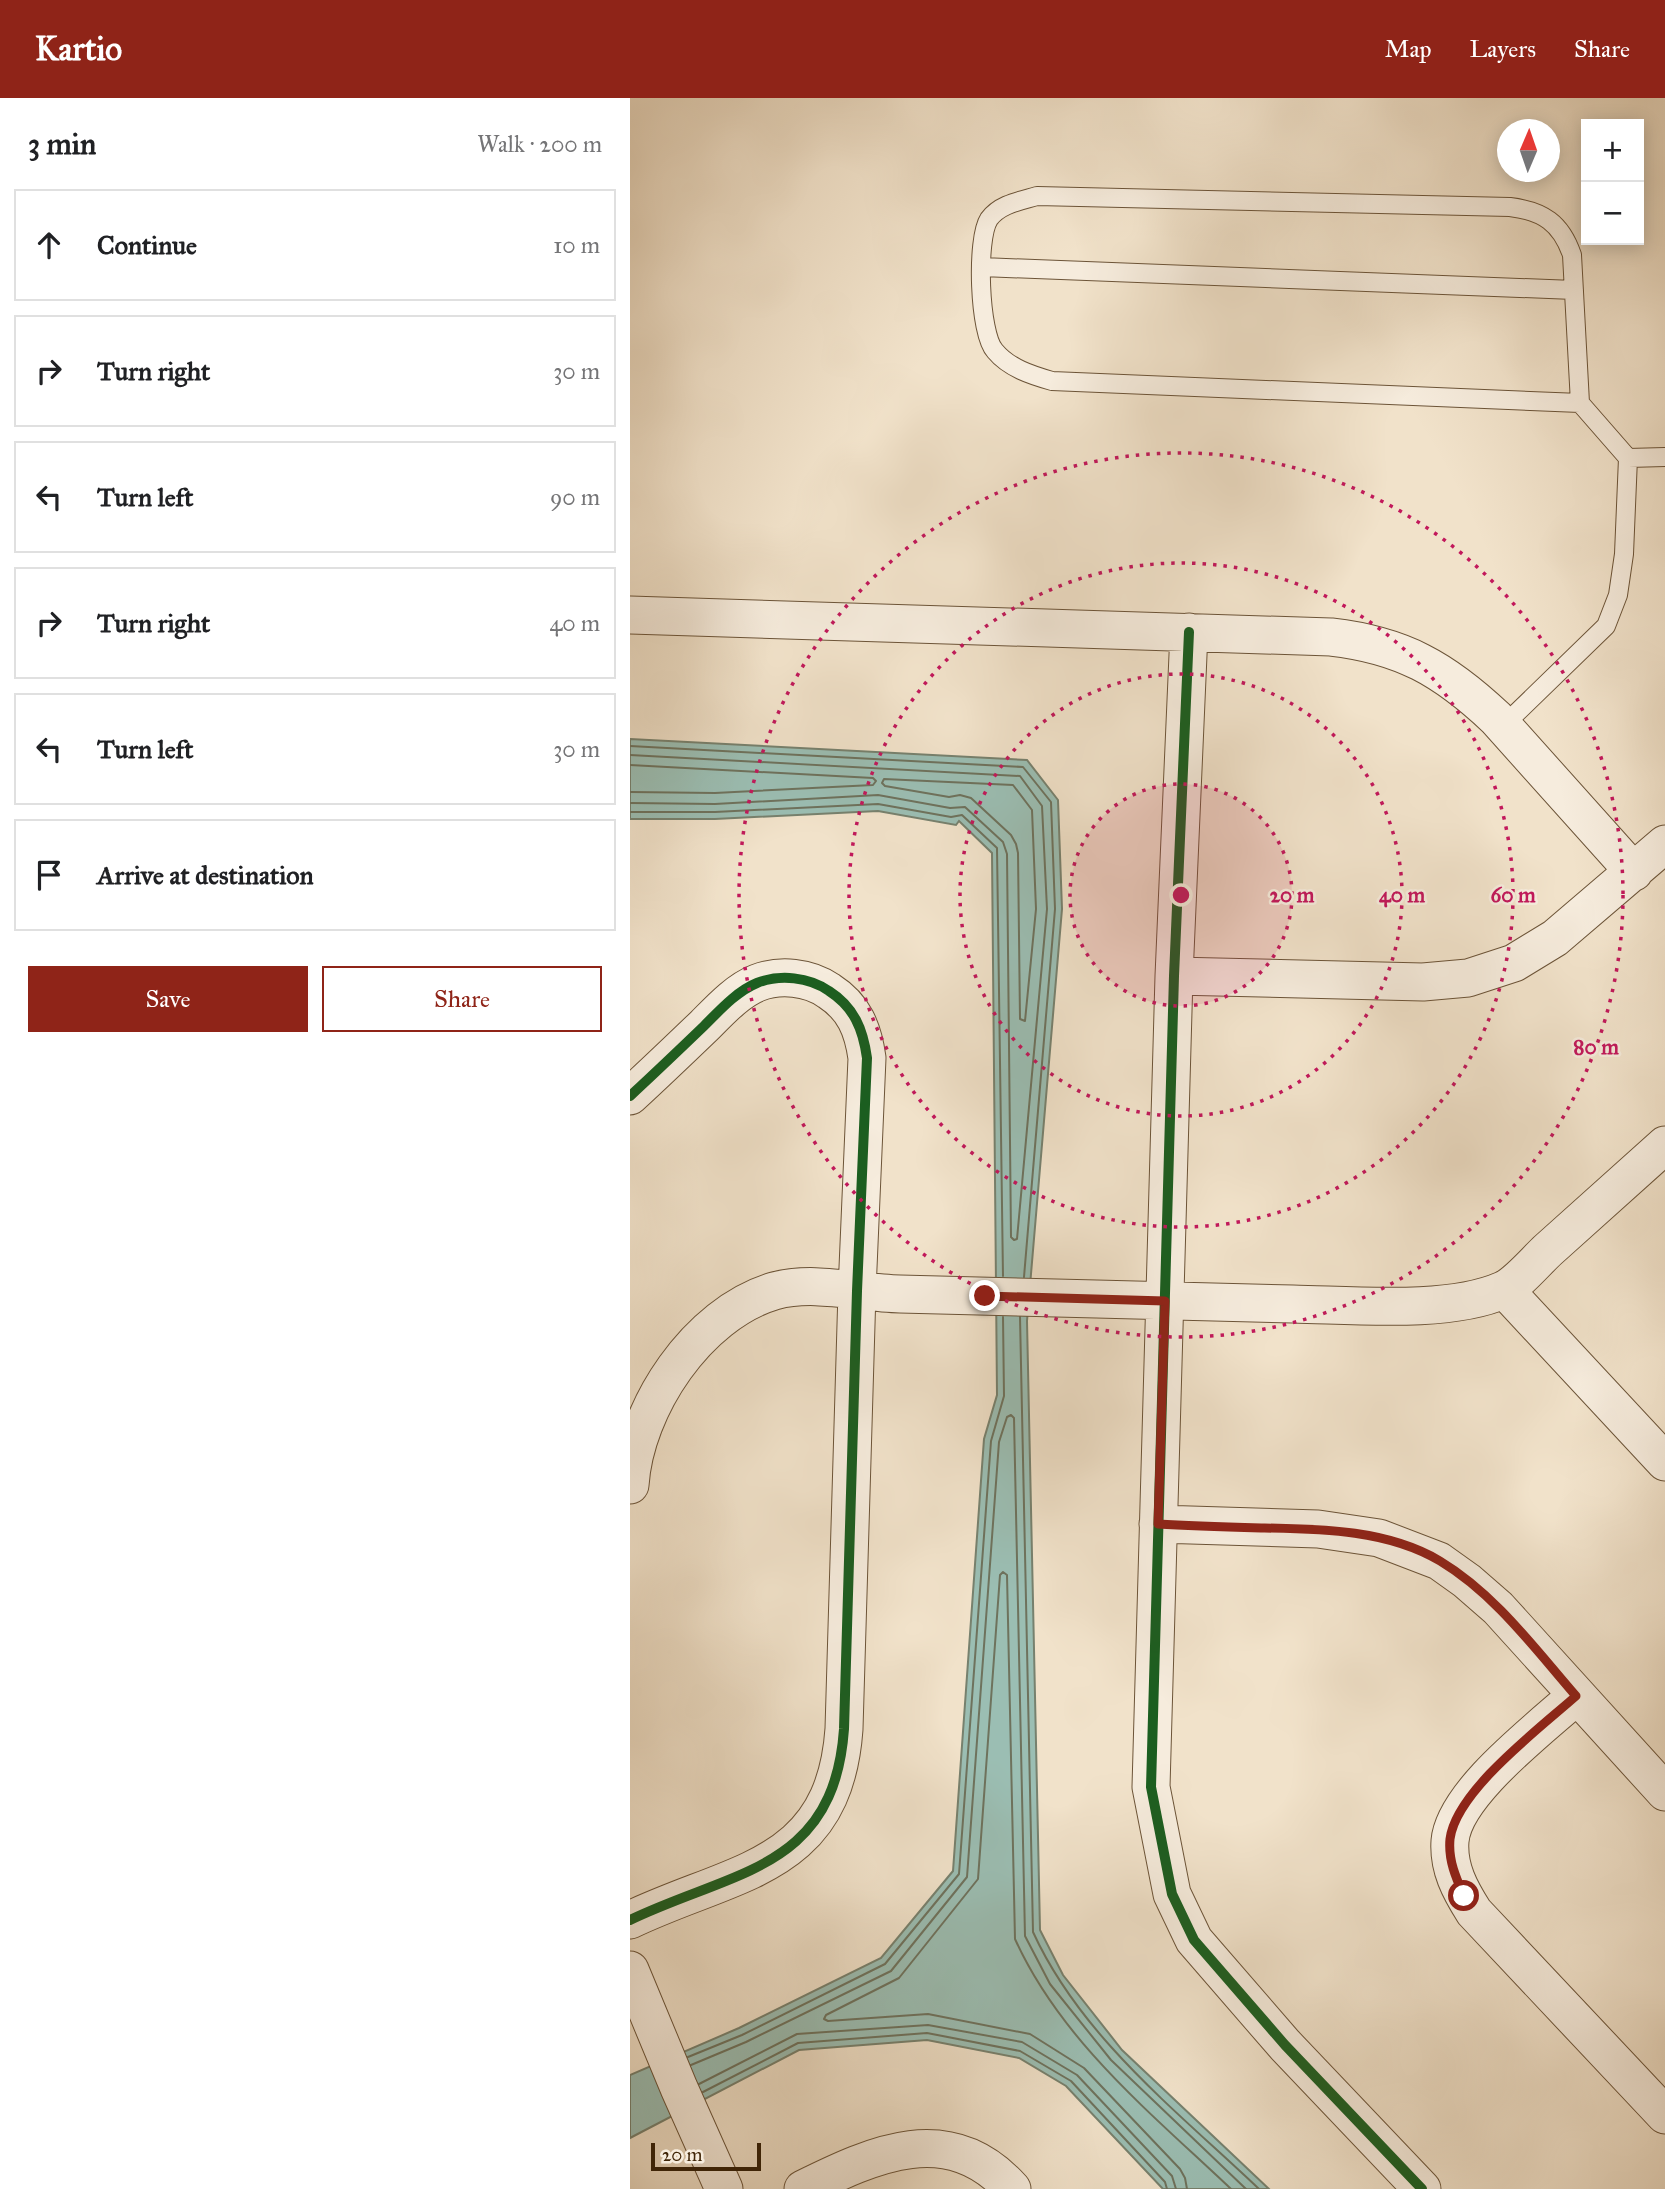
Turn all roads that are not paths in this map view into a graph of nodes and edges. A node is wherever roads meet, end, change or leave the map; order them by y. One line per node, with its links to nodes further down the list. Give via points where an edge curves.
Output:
1 (982, 267): 2 (lane); 2 (lane, via 988,221 998,210 1037,196 1510,207 1540,214 1561,232 1572,255); 3 (lane, via 985,334 992,349 1026,373 1052,381)
2 (1574, 290): 3 (lane)
3 (1580, 403): 5 (lane)
4 (1665, 457): 5 (lane)
5 (1628, 458): 8 (lane, via 1618,595 1606,626)
6 (630, 615): 7 (street)
7 (1189, 632): 8 (street, via 1331,637 1384,646 1456,683); 11 (street)
8 (1503, 726): 10 (street)
9 (1665, 844): 10 (street)
10 (1634, 872): 11 (street, via 1535,952 1468,978 1423,982)
11 (1174, 976): 16 (street)
12 (630, 1096): 15 (street, via 728,1003 756,983 790,978 837,996 858,1022 867,1058)
13 (1665, 1145): 14 (street)
14 (1505, 1290): 16 (street, via 1423,1306); 17 (street)
15 (857, 1291): 16 (street); 18 (street, via 813,1287 773,1292 736,1309 705,1333 668,1379 647,1417); 22 (street, via 844,1729 836,1780 805,1833 769,1863)
16 (1165, 1301): 19 (street)
17 (1665, 1462)
18 (630, 1485)
19 (1158, 1524): 20 (street, via 1318,1529 1379,1538 1439,1560 1498,1608); 28 (street, via 1151,1787 1172,1894 1194,1940 1285,2045)
20 (1576, 1696): 21 (street); 24 (street, via 1503,1761 1466,1802 1450,1839 1454,1875 1483,1922)
21 (1665, 1792)
22 (630, 1920)
23 (630, 1970): 25 (street)
24 (1665, 2115)
25 (724, 2189)
26 (803, 2189): 27 (street, via 861,2161 913,2148 963,2154 984,2164)
27 (1012, 2189)
28 (1422, 2189)

